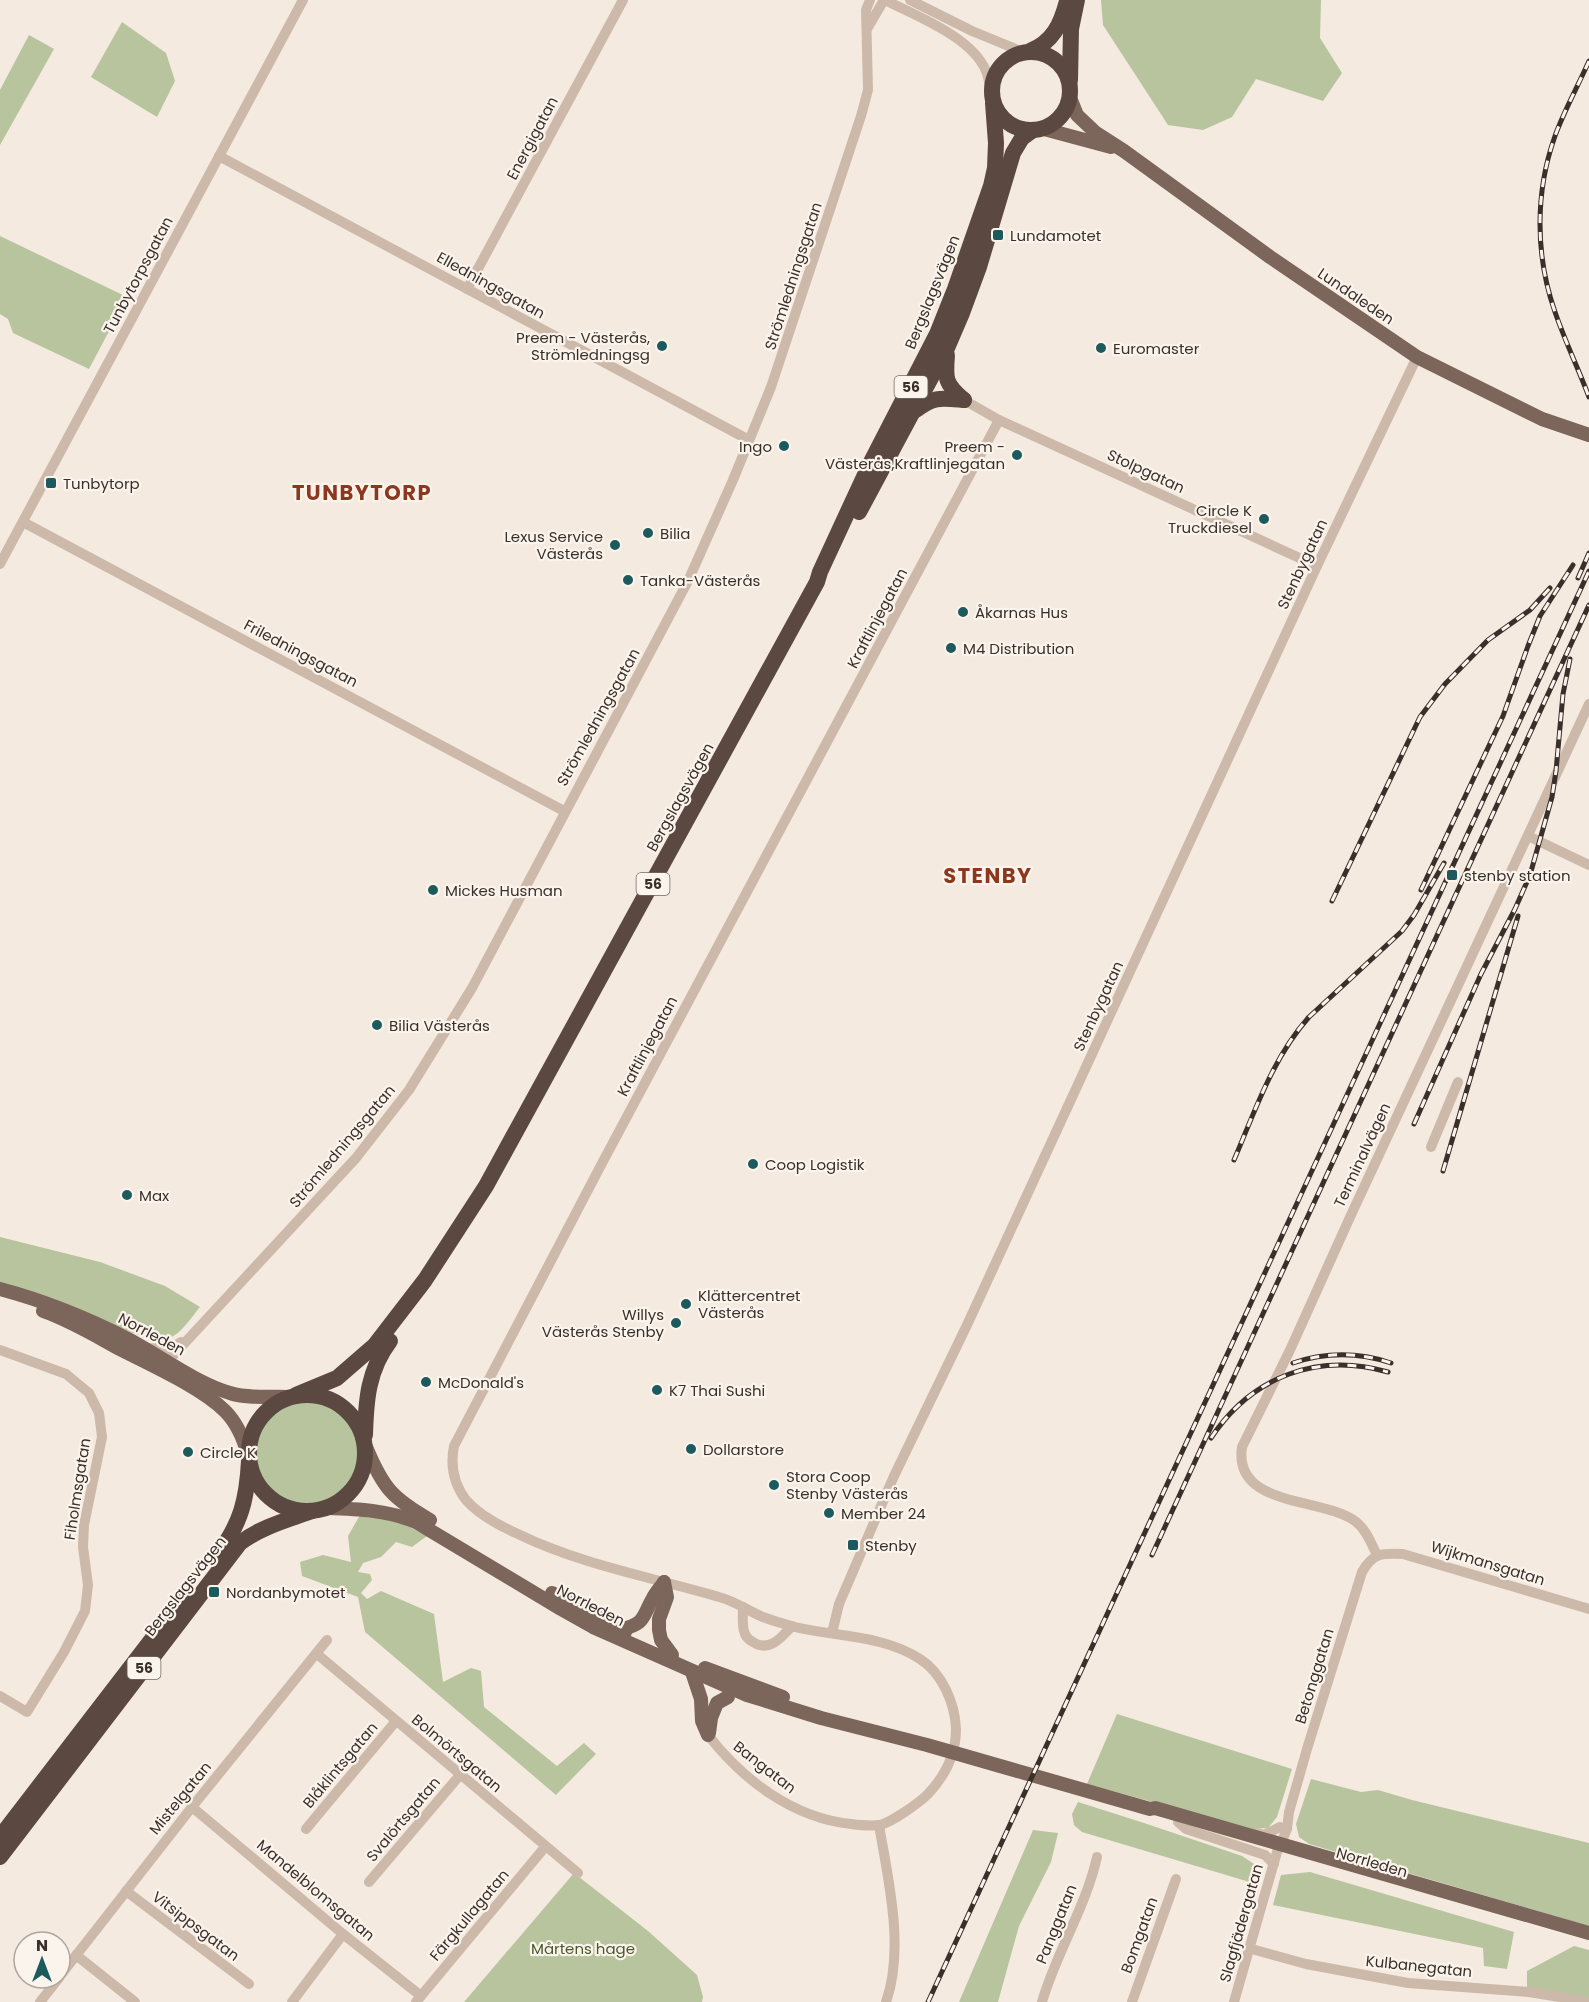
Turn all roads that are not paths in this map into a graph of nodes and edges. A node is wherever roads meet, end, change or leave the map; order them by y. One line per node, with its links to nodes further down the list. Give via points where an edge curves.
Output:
1 (303, 0): 14 (street, Tunbytorpsgatan)
2 (623, 0): 15 (street, Energigatan)
3 (870, 0): 8 (street, Strömledningsgatan)
4 (885, 0): 8 (street); 11 (street, via 959,39 986,70)
5 (910, 0): 9 (street, via 972,31)
6 (1068, 0): 9 (highway, 56, via 1051,39)
7 (1077, 0): 10 (highway, via 1071,38)
8 (867, 29): 22 (street, Strömledningsgatan, via 866,102 796,315)
9 (1026, 51): 10 (highway, via 1057,61 1064,69); 11 (highway, 56, via 1001,66 994,79)
10 (1070, 93): 12 (highway, 56, via 1061,117 1054,125); 13 (main road, Lundaleden, via 1082,121)
11 (993, 99): 12 (highway, via 1005,121 1023,130); 26 (highway, Bergslagsvägen / 56, via 995,168 955,289)
12 (1038, 130): 13 (main road, Lundaleden); 16 (highway, Bergslagsvägen / 56, via 1022,138 1013,153 979,267)
13 (1124, 151): 17 (main road, Lundaleden)
14 (219, 156): 15 (street, Elledningsgatan); 23 (street, Tunbytorpsgatan)
15 (467, 289): 22 (street, Elledningsgatan)
16 (947, 348): 18 (highway, via 947,384); 19 (highway, Bergslagsvägen / 56)
17 (1417, 357): 21 (main road, Lundaleden, via 1533,414); 25 (street, Stenbygatan)
18 (964, 400): 19 (highway, via 930,400); 20 (street, Stolpgatan)
19 (912, 413): 26 (highway, Bergslagsvägen / 56, via 827,573)
20 (999, 420): 25 (street, Stolpgatan); 45 (street, Kraftlinjegatan, via 454,1446 452,1473 459,1489 467,1501 500,1526 584,1561)
21 (1585, 434)
22 (749, 440): 28 (street, Strömledningsgatan, via 688,581)
23 (23, 522): 24 (street, Tunbytorpsgatan); 28 (street, Friledningsgatan)
24 (0, 564)
25 (1317, 566): 50 (street, Stenbygatan, via 894,1476 839,1604)
26 (817, 582): 33 (highway, Bergslagsvägen / 56)
27 (1589, 704): 29 (street, Terminalvägen)
28 (564, 811): 36 (street, Strömledningsgatan, via 472,988 409,1090 356,1158)
29 (1528, 836): 30 (street); 44 (street, Terminalvägen, via 1242,1447 1241,1463 1248,1478 1275,1495 1348,1516 1362,1527)
30 (1589, 865)
31 (1458, 1082): 32 (street)
32 (1431, 1147)
33 (486, 1186): 40 (highway, Bergslagsvägen / 56, via 425,1280 375,1345 337,1378); 41 (highway, Bergslagsvägen / 56, via 480,1204 444,1264 378,1360 366,1400)
34 (0, 1289): 37 (main road, Norrleden, via 63,1309)
35 (0, 1297): 39 (main road, Norrleden, via 54,1315)
36 (191, 1336): 37 (street, Strömledningsgatan, via 169,1349); 39 (street, Strömledningsgatan)
37 (144, 1348): 39 (main road, Norrleden)
38 (0, 1350): 56 (street, Fiholmsgatan, via 66,1374 88,1393 99,1413 102,1437 84,1525 88,1585 85,1611 27,1712)
39 (165, 1365): 40 (main road, Norrleden, via 232,1394); 42 (main road, Norrleden, via 228,1413)
40 (292, 1396): 41 (highway, via 321,1396 344,1407 359,1426); 42 (highway, 56, via 275,1403 259,1419 250,1440)
41 (365, 1445): 43 (highway, 56, via 365,1463 352,1490 341,1501); 49 (main road, Norrleden, via 383,1482 401,1503)
42 (249, 1458): 43 (highway, via 257,1482 271,1499 297,1510); 68 (highway, Bergslagsvägen / 56, via 248,1489 237,1525 227,1542)
43 (320, 1509): 54 (main road, Norrleden, via 381,1511 416,1521 593,1627); 72 (highway, Bergslagsvägen / 56, via 270,1526 240,1543)
44 (1377, 1555): 47 (street, Wijkmansgatan, via 1421,1558); 66 (street, Betonggatan, via 1362,1572)
45 (664, 1582): 46 (street); 49 (main road, via 645,1617 635,1626); 53 (main road, via 667,1597 659,1630)
46 (743, 1607): 48 (street); 48 (street, via 744,1631 757,1645 773,1644)
47 (1589, 1609)
48 (792, 1626): 50 (street)
49 (620, 1630): 53 (main road, Norrleden)
50 (832, 1633): 65 (street, via 888,1644 922,1660 950,1696 954,1744 942,1777 920,1802)
51 (327, 1640): 52 (street, Mistelgatan)
52 (317, 1654): 58 (street, Bolmörtsgatan); 62 (street, Mistelgatan)
53 (672, 1655): 59 (main road, Norrleden)
54 (692, 1672): 55 (main road, Norrleden); 60 (main road, via 702,1699 702,1721)
55 (747, 1695): 57 (street); 59 (main road, Norrleden)
56 (0, 1696)
57 (728, 1697): 60 (main road, via 717,1702)
58 (396, 1721): 61 (street, Bolmörtsgatan); 67 (street, Blåklintsgatan)
59 (846, 1723): 63 (main road, Norrleden)
60 (708, 1735): 65 (street, Bangatan, via 724,1756 782,1802 831,1821)
61 (460, 1775): 69 (street, Bolmörtsgatan); 76 (street, Svalörtsgatan)
62 (192, 1807): 77 (street, Mistelgatan); 79 (street, Mandelblomsgatan)
63 (1149, 1809): 64 (main road, Norrleden); 71 (main road, Norrleden, via 1154,1815)
64 (1203, 1822): 66 (street, via 1264,1835); 71 (main road, Norrleden)
65 (879, 1825): 90 (street, via 894,1933)
66 (1284, 1828): 70 (street); 71 (street, Betonggatan)
67 (306, 1829)
68 (0, 1837)
69 (545, 1847): 74 (street, Bolmörtsgatan); 86 (street, Färgkullagatan)
70 (1299, 1850): 71 (main road, Norrleden); 78 (main road, Norrleden)
71 (1277, 1851): 80 (main road, Norrleden); 81 (street, Slagfjädergatan)
72 (0, 1857)
73 (1097, 1857): 91 (street, Panggatan)
74 (578, 1873)
75 (1176, 1879): 92 (street, Bomgatan)
76 (369, 1882)
77 (126, 1891): 82 (street, Mistelgatan); 84 (street, Vitsippsgatan)
78 (1589, 1933)
79 (343, 1934): 86 (street, Mandelblomsgatan); 89 (street)
80 (1589, 1942)
81 (1248, 1948): 93 (street, Slagfjädergatan); 94 (street, Kulbanegatan, via 1306,1964 1408,1983 1529,1992)
82 (76, 1955): 83 (street, Mistelgatan); 88 (street)
83 (72, 1960)
84 (249, 1984)
85 (49, 1990): 87 (street, Mistelgatan)
86 (419, 1999)
87 (40, 2002)
88 (135, 2002)
89 (292, 2002)
90 (886, 2002)
91 (1042, 2002)
92 (1132, 2002)
93 (1234, 2002)
94 (1589, 2002)

